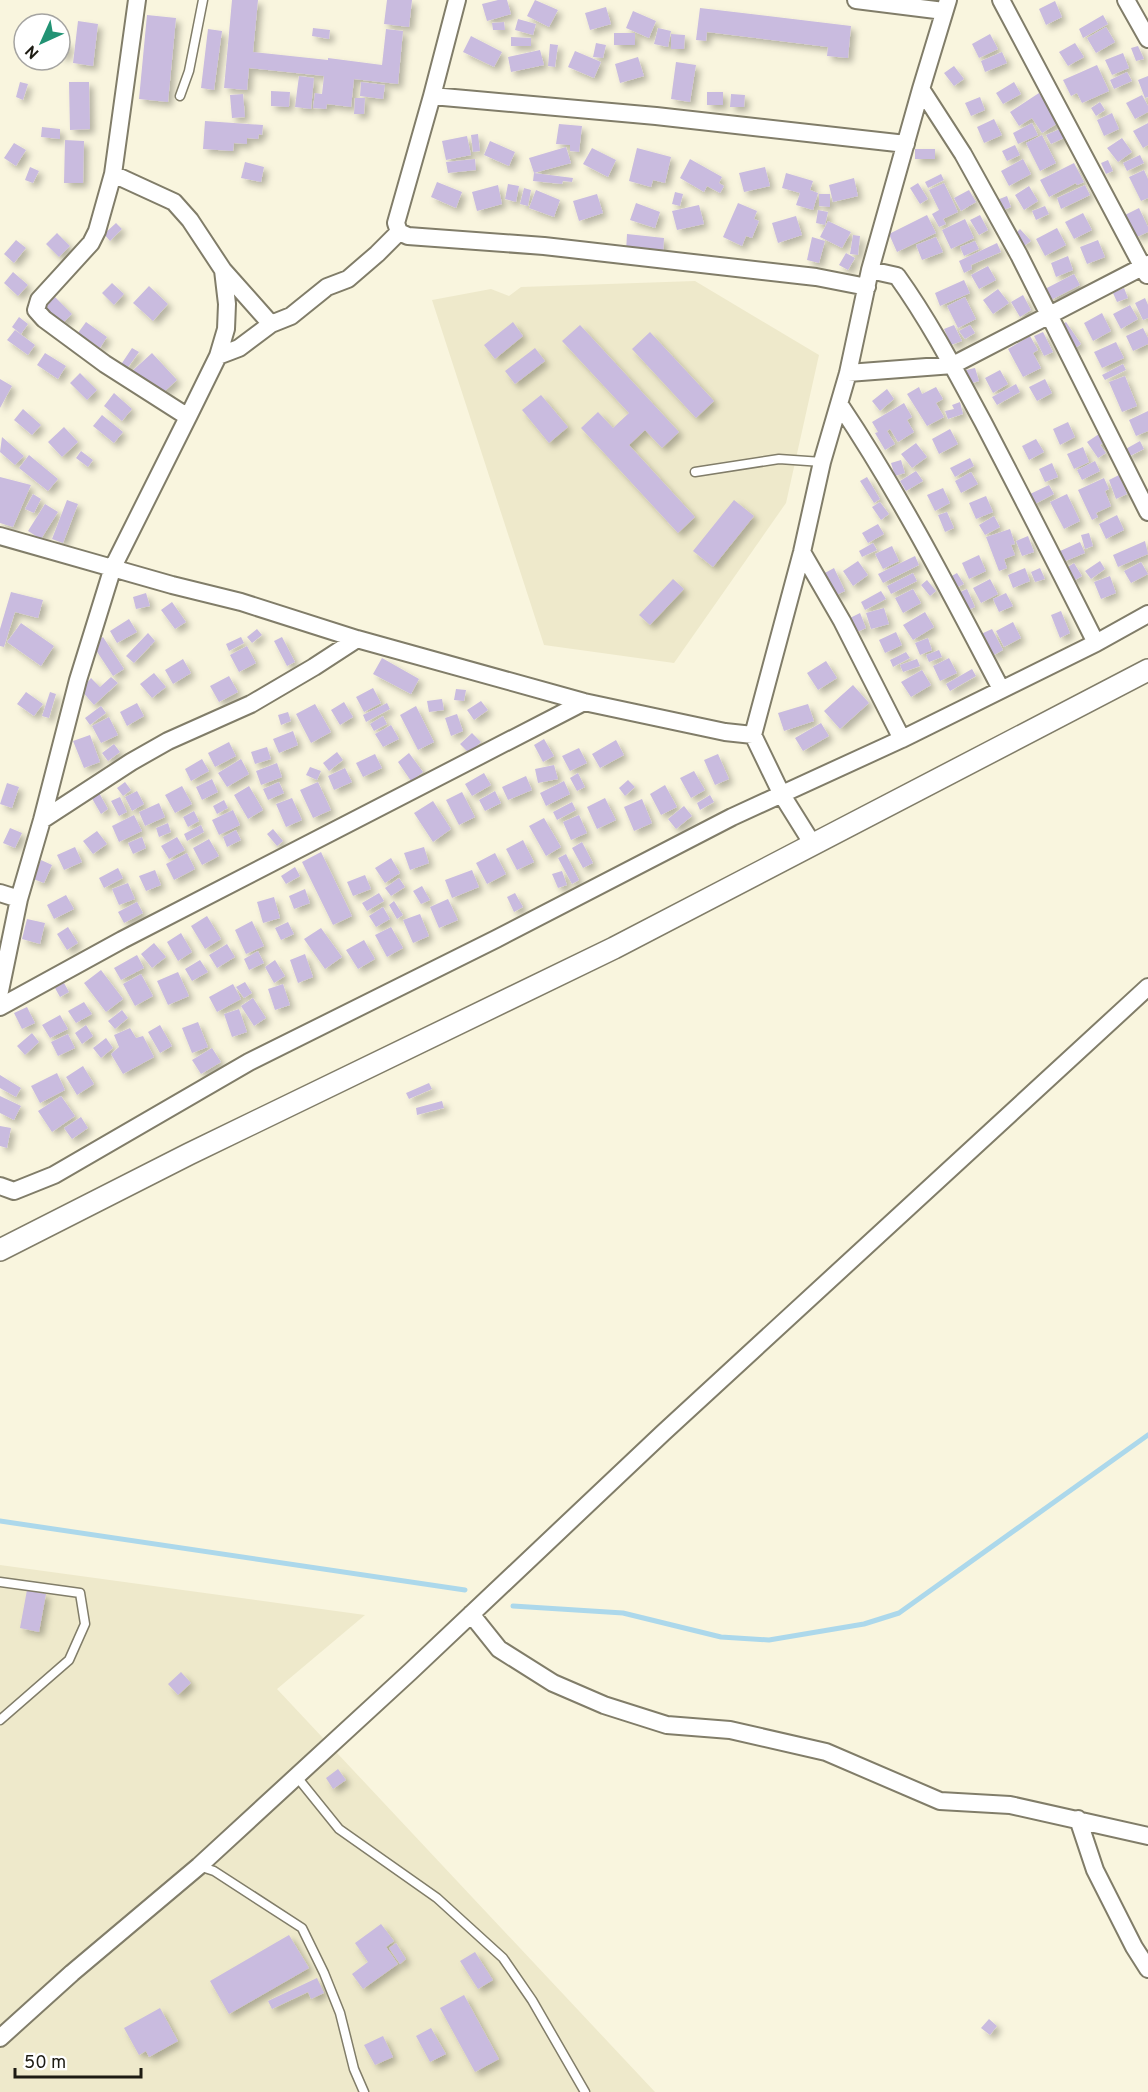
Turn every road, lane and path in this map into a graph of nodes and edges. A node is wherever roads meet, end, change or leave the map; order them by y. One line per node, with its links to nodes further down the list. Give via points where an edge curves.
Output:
1 (137, 0): 13 (street)
2 (203, 0): 10 (lane)
3 (457, 0): 11 (street)
4 (856, 0): 7 (street)
5 (1001, 0): 15 (street)
6 (1126, 0): 8 (street)
7 (946, 5): 9 (street)
8 (1148, 39)
9 (921, 89): 12 (street); 19 (street, via 963,154)
10 (180, 96)
11 (432, 96): 12 (street); 14 (street, via 396,223)
12 (906, 144): 17 (street)
13 (113, 174): 16 (street, via 174,202); 25 (street, via 91,243 39,300 36,310 105,364)
14 (399, 232): 18 (street, via 408,236 544,246 816,277); 20 (street, via 348,279 327,287 291,316)
15 (1146, 269): 19 (street)
16 (223, 270): 20 (street); 21 (street, via 226,328)
17 (870, 270): 18 (street); 22 (street, via 897,276)
18 (867, 287): 23 (street)
19 (1049, 316): 22 (street); 28 (street)
20 (271, 324): 21 (street, via 239,348)
21 (218, 356): 25 (street)
22 (952, 365): 23 (street); 34 (street)
23 (848, 373): 24 (street)
24 (840, 405): 26 (street); 36 (street, via 929,551)
25 (188, 417): 31 (street)
26 (822, 462): 27 (lane, via 779,459); 30 (street)
27 (695, 472)
28 (1148, 512)
29 (0, 536): 31 (street)
30 (802, 552): 38 (street); 39 (street)
31 (113, 567): 33 (street); 41 (street, via 78,680)
32 (1148, 614): 34 (street)
33 (357, 639): 37 (street); 41 (street, via 251,704 131,762)
34 (1096, 643): 36 (street)
35 (1148, 670): 42 (street)
36 (1000, 689): 39 (street)
37 (584, 702): 38 (street); 47 (street)
38 (753, 735): 40 (street)
39 (902, 739): 40 (street)
40 (782, 795): 42 (street); 48 (street, via 249,1062 54,1175 14,1191)
41 (42, 820): 44 (street)
42 (812, 843): 49 (street, via 614,948)
43 (0, 893): 44 (street)
44 (19, 898): 46 (street)
45 (1148, 987): 51 (street)
46 (0, 991)
47 (0, 1007)
48 (0, 1186)
49 (0, 1250)
50 (0, 1582): 52 (lane, via 80,1593 85,1624 69,1660)
51 (471, 1614): 53 (street); 54 (street, via 499,1649 553,1683 604,1705 668,1725 730,1730 826,1752 939,1801 1010,1805)
52 (0, 1720)
53 (297, 1777): 56 (street); 60 (lane, via 339,1829 437,1898 503,1958)
54 (1078, 1819): 55 (street); 57 (street, via 1095,1870)
55 (1148, 1836)
56 (199, 1866): 58 (street); 59 (lane, via 214,1871 302,1928 340,2013)
57 (1148, 1969)
58 (0, 2038)
59 (364, 2092)
60 (585, 2092)

